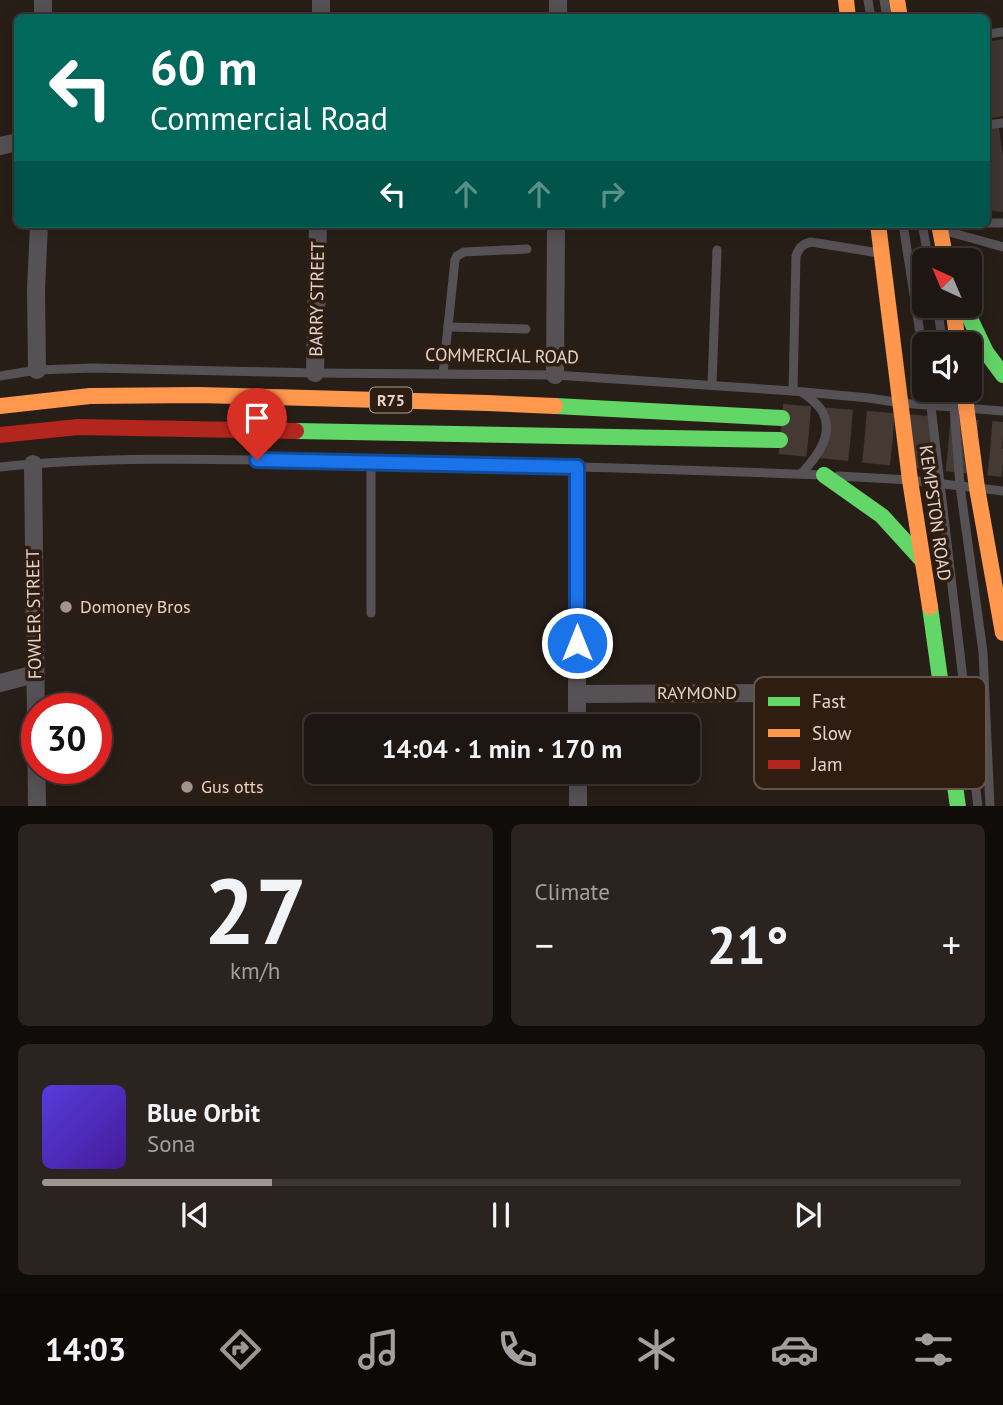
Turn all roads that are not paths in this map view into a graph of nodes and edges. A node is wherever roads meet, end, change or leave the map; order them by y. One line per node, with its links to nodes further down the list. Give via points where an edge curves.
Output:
1 (38, 228): 19 (street)
2 (318, 228): 20 (street, BARRY STREET)
3 (556, 228): 23 (street)
4 (879, 228): 14 (main road, KEMPSTON ROAD)
5 (904, 228): 18 (lane)
6 (923, 228): 10 (lane)
7 (939, 228): 11 (main road)
8 (942, 228): 9 (lane)
9 (1003, 247)
10 (927, 248)
11 (943, 248)
12 (527, 249): 16 (lane, via 457,256)
13 (717, 250): 25 (lane)
14 (882, 253): 26 (lane, via 811,242 800,248 796,256); 30 (main road, KEMPSTON ROAD)
15 (970, 318): 22 (main road)
16 (448, 327): 17 (lane); 21 (lane)
17 (526, 329)
18 (920, 332)
19 (37, 370): 20 (lane, COMMERCIAL ROAD); 24 (lane, COMMERCIAL ROAD)
20 (315, 373): 21 (lane, COMMERCIAL ROAD)
21 (443, 374): 23 (lane, COMMERCIAL ROAD)
22 (1003, 374)
23 (555, 375): 25 (lane, COMMERCIAL ROAD)
24 (0, 376)
25 (712, 385): 26 (lane, COMMERCIAL ROAD)
26 (797, 391): 30 (lane, COMMERCIAL ROAD); 42 (lane, via 820,408 827,427 818,454)
27 (931, 402): 31 (lane)
28 (957, 402): 33 (lane)
29 (961, 402): 33 (main road)
30 (901, 404): 31 (lane, COMMERCIAL ROAD); 44 (main road, KEMPSTON ROAD)
31 (931, 405): 33 (lane, COMMERCIAL ROAD); 45 (lane)
32 (0, 406): 35 (main road, R75, via 90,396 198,395 486,402)
33 (960, 407): 34 (lane, COMMERCIAL ROAD); 46 (lane); 47 (main road)
34 (1003, 411)
35 (782, 418)
36 (0, 435): 37 (main road, R75, via 78,427)
37 (780, 440)
38 (371, 463): 39 (lane, via 131,460); 41 (lane); 52 (lane)
39 (33, 464): 40 (lane); 54 (street, FOWLER STREET)
40 (0, 467)
41 (577, 467): 42 (lane); 60 (street)
42 (801, 474): 43 (lane)
43 (824, 475): 44 (lane); 50 (main road, via 882,516)
44 (910, 480): 45 (lane); 50 (main road, KEMPSTON ROAD)
45 (939, 484): 46 (lane); 56 (lane)
46 (960, 486): 47 (lane); 57 (lane)
47 (977, 488): 48 (lane); 51 (main road)
48 (1003, 491)
49 (1003, 543): 51 (main road)
50 (922, 560): 55 (main road, KEMPSTON ROAD)
51 (990, 560): 53 (main road)
52 (371, 613)
53 (1003, 633)
54 (35, 674): 58 (street); 64 (street, FOWLER STREET)
55 (941, 677)
56 (962, 677)
57 (984, 677)
58 (0, 683)
59 (754, 693): 60 (street, RAYMOND)
60 (577, 694): 61 (street)
61 (578, 714)
62 (986, 730): 66 (lane)
63 (578, 784): 65 (street)
64 (37, 806)
65 (578, 806)
66 (989, 806)

